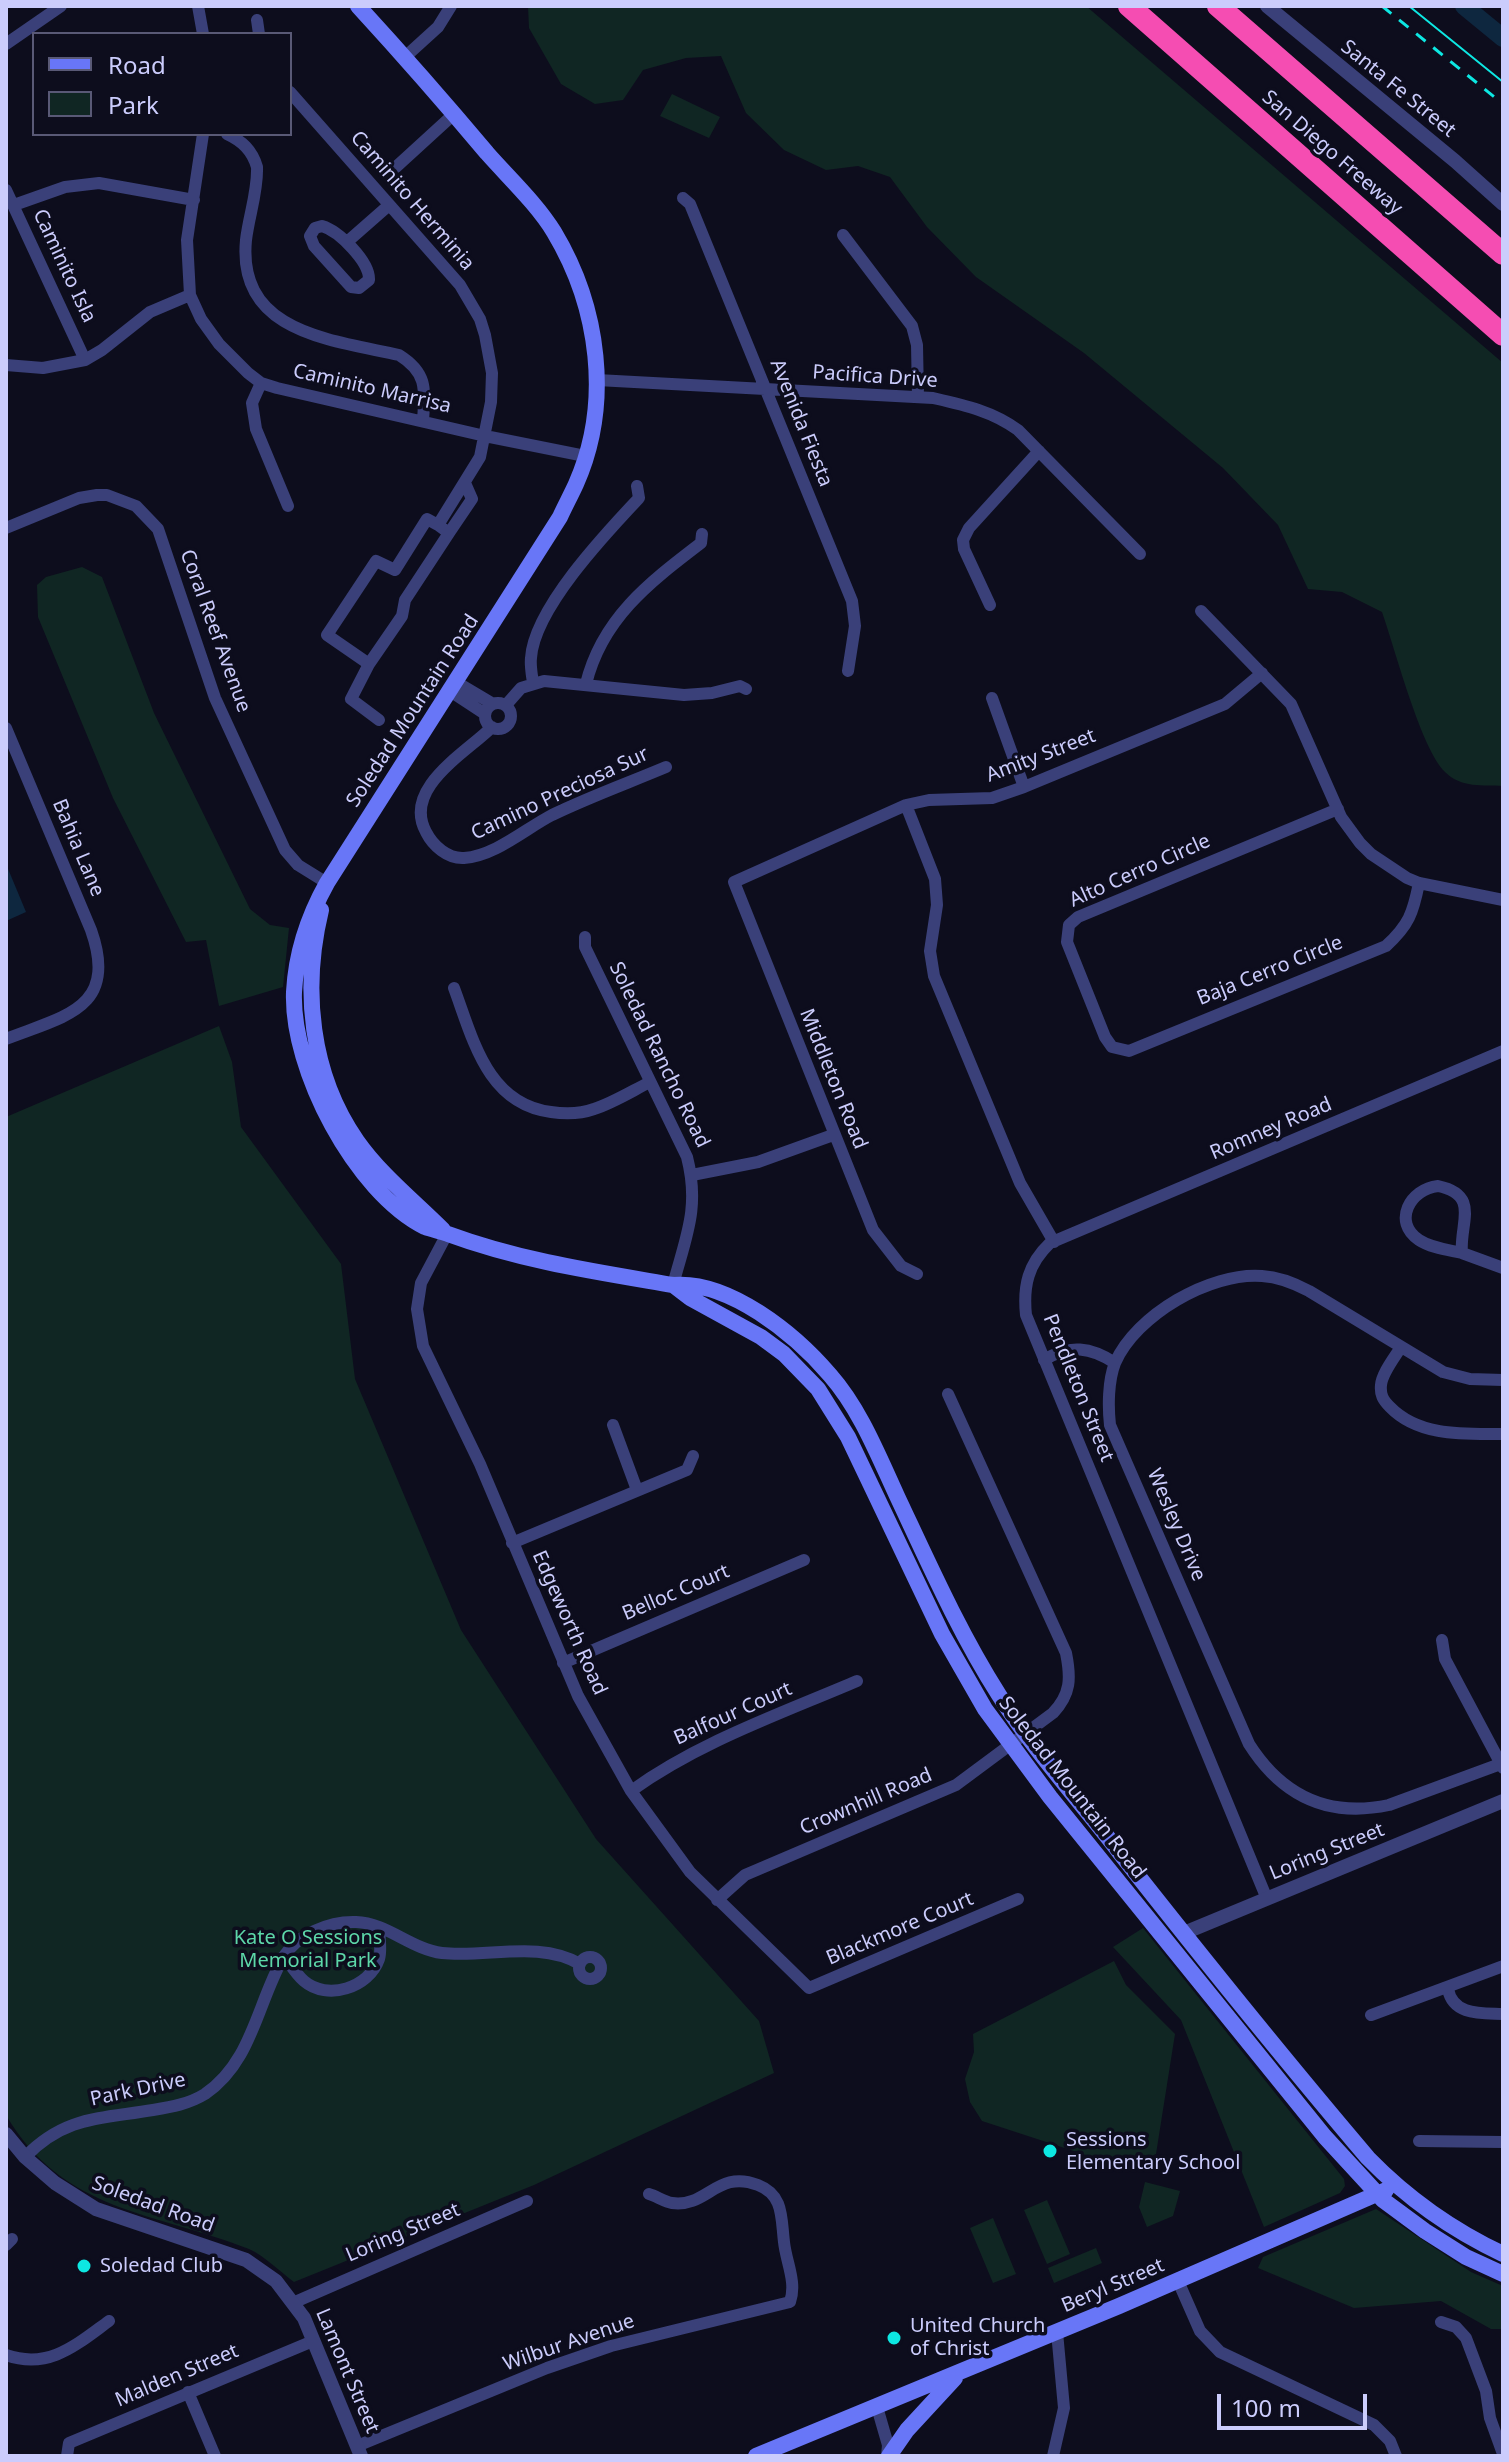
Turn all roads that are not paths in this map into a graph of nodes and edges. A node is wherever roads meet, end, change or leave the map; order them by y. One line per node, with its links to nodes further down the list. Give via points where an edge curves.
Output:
1 (61, 6): 11 (street)
2 (198, 6): 9 (street)
3 (358, 6): 12 (main road, Soledad Mountain Road)
4 (451, 6): 12 (street, via 438,27)
5 (1129, 6): 30 (highway, San Diego Freeway)
6 (1218, 6): 28 (highway, San Diego Freeway)
7 (1267, 6): 21 (street, Santa Fe Street)
8 (257, 20): 10 (street)
9 (203, 32)
10 (259, 32)
11 (6, 44)
12 (405, 57): 14 (main road, Soledad Mountain Road)
13 (292, 94): 23 (street, Caminito Herminia)
14 (454, 114): 17 (street); 33 (main road, Soledad Mountain Road, via 553,229 579,282)
15 (203, 136): 20 (street)
16 (231, 136): 37 (street, via 243,142 257,167 246,242 252,283 262,302 284,323 308,335 408,360 425,387)
17 (396, 167)
18 (6, 190): 22 (street, Caminito Isla)
19 (683, 198): 35 (street, Avenida Fiesta, via 690,204)
20 (194, 200): 22 (street, via 99,183 65,187); 29 (street, via 187,240)
21 (1503, 204)
22 (14, 205): 24 (street, Caminito Isla)
23 (388, 206): 27 (street); 38 (street, Caminito Herminia, via 460,285 480,319 492,373)
24 (19, 221): 25 (street); 31 (street, Caminito Isla)
25 (6, 227)
26 (843, 235): 36 (street, via 912,326)
27 (347, 242): 27 (street, via 322,226 310,236 351,287 359,288 370,273)
28 (1503, 254)
29 (190, 295): 31 (street, via 150,312); 34 (street, Caminito Marrisa, via 219,344)
30 (1503, 335)
31 (85, 360): 32 (street, via 43,368)
32 (6, 365)
33 (597, 380): 35 (street, Pacifica Drive); 40 (main road, Soledad Mountain Road)
34 (261, 383): 37 (street, Caminito Marrisa); 43 (street, via 252,403 256,429)
35 (766, 390): 36 (street, Pacifica Drive); 52 (street, Avenida Fiesta, via 852,601 855,626)
36 (918, 397): 39 (street, Pacifica Drive, via 976,408 1002,419)
37 (423, 421): 38 (street, Caminito Marrisa)
38 (485, 436): 40 (street, Caminito Marrisa); 41 (street, Caminito Herminia)
39 (1039, 451): 48 (street, Pacifica Drive); 49 (street, via 963,540)
40 (585, 456): 56 (main road, Soledad Mountain Road, via 560,517)
41 (465, 483): 44 (street, Caminito Herminia); 46 (street, via 472,499)
42 (637, 486): 54 (street, via 639,498 584,559 538,628 531,657)
43 (288, 506)
44 (438, 525): 46 (street); 51 (street, Caminito Herminia, via 427,519 395,570 376,561 327,635)
45 (6, 528): 68 (street, Coral Reef Avenue, via 79,498 107,495 136,506 158,529 215,698 285,850)
46 (449, 533): 51 (street)
47 (702, 534): 55 (street, via 701,543 622,611 592,658)
48 (1140, 554)
49 (990, 605)
50 (1201, 611): 53 (street)
51 (369, 664): 60 (street, via 351,699)
52 (848, 671)
53 (1262, 673): 64 (street, Amity Street, via 1225,704); 66 (street, via 1291,704)
54 (533, 683): 55 (street); 59 (street)
55 (586, 684): 57 (street, via 684,695)
56 (453, 687): 59 (street); 68 (main road, Soledad Mountain Road)
57 (746, 689)
58 (992, 698): 64 (street)
59 (495, 708): 61 (street, via 486,721); 61 (street, via 510,712 510,721)
60 (379, 720)
61 (492, 727): 63 (street, Camino Preciosa Sur, via 427,787 421,806 423,827 446,854 480,856 553,815)
62 (6, 728): 74 (street, Bahia Lane, via 96,945 99,972 83,1006)
63 (666, 767)
64 (1024, 787): 65 (street, Amity Street, via 992,798)
65 (906, 805): 67 (street, Amity Street); 80 (street, via 935,879 930,951 934,976 1020,1183)
66 (1338, 809): 69 (street, via 1371,854); 73 (street, Alto Cerro Circle, via 1069,925 1067,942)
67 (734, 882): 77 (street, Middleton Road)
68 (327, 883): 79 (main road, via 310,992 327,1080 356,1140); 79 (main road, Soledad Mountain Road, via 306,927 294,993 306,1064 325,1113 356,1164 388,1198 426,1227)
69 (1419, 883): 70 (street); 73 (street, Baja Cerro Circle, via 1404,929 1386,946 1129,1051 1112,1047)
70 (1503, 900)
71 (585, 937): 76 (street, Soledad Rancho Road, via 585,947)
72 (454, 988): 76 (street, via 480,1058 514,1100 566,1114 594,1109)
73 (1105, 1037)
74 (6, 1039)
75 (1503, 1051): 80 (street, Romney Road)
76 (650, 1082): 78 (street, Soledad Rancho Road)
77 (833, 1135): 78 (street, via 758,1162); 83 (street, Middleton Road, via 873,1230 901,1266)
78 (692, 1175): 84 (street, Soledad Rancho Road, via 694,1207)
79 (447, 1234): 84 (main road, Soledad Mountain Road, via 506,1254); 94 (street, Edgeworth Road, via 421,1283 417,1309 423,1346)
80 (1054, 1242): 86 (street, Pendleton Street, via 1040,1253 1024,1292 1026,1315)
81 (1462, 1253): 81 (street, via 1467,1219 1463,1200 1438,1186 1420,1191 1407,1210 1411,1231 1427,1244); 82 (street)
82 (1503, 1268)
83 (917, 1274)
84 (673, 1285): 99 (main road, Soledad Mountain Road, via 712,1289 746,1306 796,1340 832,1377 865,1428 958,1625); 100 (main road, Soledad Mountain Road, via 761,1337 818,1389 848,1437 942,1634)
85 (1401, 1347): 87 (street, Wesley Drive, via 1309,1291 1262,1275 1229,1278 1175,1301 1134,1335); 88 (street, Wesley Drive, via 1443,1372); 91 (street, via 1380,1383 1382,1399 1398,1415 1431,1430)
86 (1044, 1360): 87 (street, via 1081,1348); 105 (street, Pendleton Street)
87 (1115, 1363): 101 (street, Wesley Drive, via 1110,1425 1263,1766 1309,1801 1373,1809)
88 (1503, 1380)
89 (948, 1394): 99 (street, via 1066,1653 1070,1686 1063,1702)
90 (613, 1425): 93 (street)
91 (1503, 1434)
92 (693, 1456): 93 (street, via 687,1470)
93 (637, 1490): 94 (street)
94 (512, 1543): 97 (street, Edgeworth Road)
95 (804, 1560): 97 (street, Belloc Court)
96 (1442, 1640): 101 (street, via 1445,1659)
97 (563, 1663): 102 (street, Edgeworth Road)
98 (857, 1681): 102 (street, Balfour Court, via 692,1752)
99 (1027, 1733): 100 (street, Crownhill Road); 108 (main road, Soledad Mountain Road)
100 (1011, 1746): 106 (street, Crownhill Road, via 956,1785 745,1875); 109 (main road, Soledad Mountain Road)
101 (1502, 1765)
102 (631, 1791): 106 (street, Edgeworth Road)
103 (1503, 1801): 105 (street, Loring Street)
104 (1018, 1899): 113 (street, Blackmore Court, via 814,1988)
105 (1267, 1899): 108 (street, Loring Street)
106 (717, 1900): 113 (street, Edgeworth Road)
107 (379, 1927): 110 (street, Park Drive, via 331,1924 306,1936); 110 (street, via 379,1958 354,1986 313,1986); 111 (street, Park Drive, via 431,1951 528,1951)
108 (1184, 1933): 109 (street, Loring Street); 121 (main road, Soledad Mountain Road)
109 (1170, 1946): 123 (main road, Soledad Mountain Road)
110 (284, 1956): 120 (street, Park Drive, via 237,2062 204,2095 185,2104 72,2124)
111 (580, 1964)
112 (1503, 1966): 114 (street)
113 (799, 1981)
114 (1448, 1989): 115 (street, via 1461,2009); 116 (street)
115 (1503, 2014)
116 (1371, 2015)
117 (6, 2134): 120 (street, Soledad Road)
118 (1419, 2141): 119 (street)
119 (1503, 2142)
120 (25, 2157): 128 (street, Soledad Road, via 64,2191 96,2209 246,2260)
121 (1395, 2186): 123 (main road, Beryl Street); 125 (main road, Soledad Mountain Road, via 1462,2233)
122 (649, 2194): 139 (street, Wilbur Avenue, via 672,2203 694,2200 730,2181 746,2180 769,2189 782,2209 794,2291 790,2302 611,2346 547,2368)
123 (1377, 2194): 126 (main road, Soledad Mountain Road, via 1425,2231); 127 (main road, Beryl Street)
124 (527, 2201): 128 (street, Loring Street)
125 (1503, 2254)
126 (1503, 2274)
127 (1178, 2281): 131 (main road, Beryl Street); 146 (street, via 1200,2331 1220,2352 1374,2425)
128 (295, 2302): 132 (street, Lamont Street)
129 (109, 2321): 133 (street, via 69,2350 44,2360)
130 (1441, 2322): 138 (street, via 1466,2338)
131 (1057, 2332): 134 (main road, Beryl Street); 145 (street, via 1064,2408)
132 (313, 2341): 135 (street, Malden Street); 139 (street, Lamont Street)
133 (6, 2355)
134 (960, 2373): 137 (main road, Beryl Street); 144 (main road)
135 (188, 2392): 141 (street, Malden Street, via 69,2443); 142 (street)
136 (1503, 2403): 138 (street)
137 (877, 2407): 143 (main road, Beryl Street); 144 (street)
138 (1490, 2408): 140 (street)
139 (359, 2451)
140 (1503, 2454)
141 (67, 2456)
142 (215, 2456)
143 (756, 2456)
144 (888, 2456)
145 (1053, 2456)
146 (1396, 2456)

